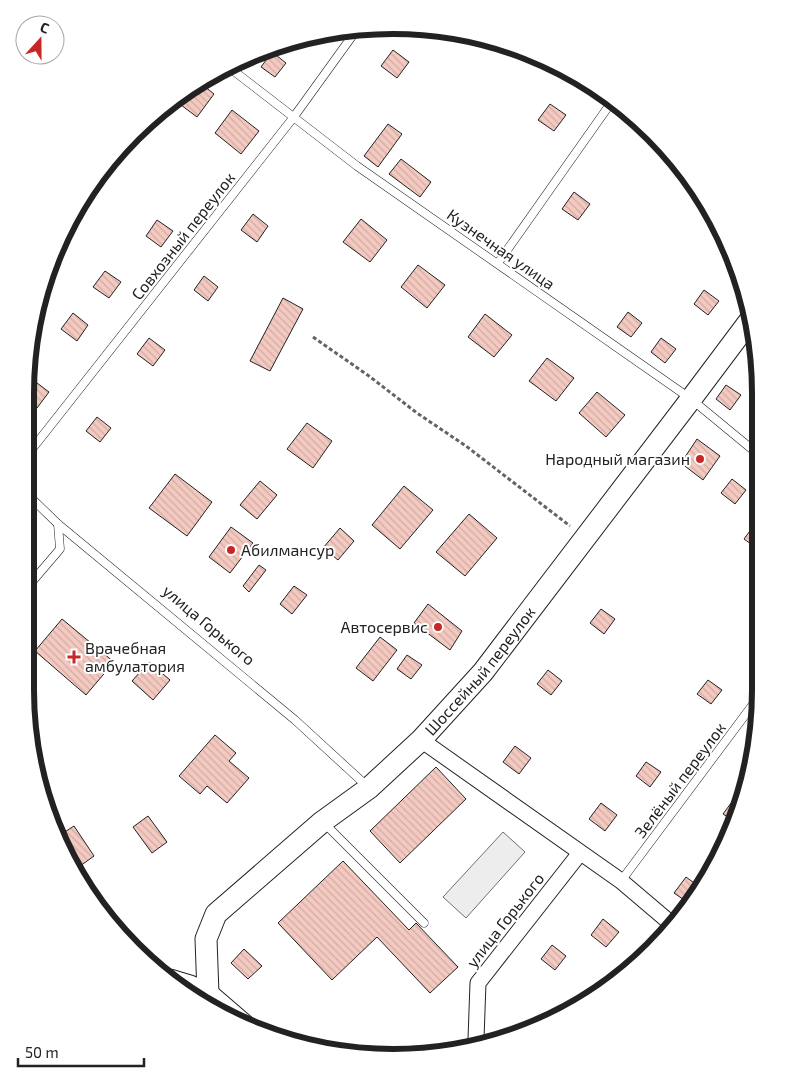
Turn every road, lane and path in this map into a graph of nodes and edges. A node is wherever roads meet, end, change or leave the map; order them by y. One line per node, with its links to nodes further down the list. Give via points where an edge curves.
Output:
1 (352, 37): 4 (lane, Совхозный переулок)
2 (234, 71): 4 (lane, Кузнечная улица)
3 (609, 106): 5 (lane)
4 (294, 118): 5 (lane, Кузнечная улица, via 357,166); 9 (lane, Совхозный переулок)
5 (498, 263): 8 (lane, Кузнечная улица)
6 (746, 326): 8 (main road, Шоссейный переулок)
7 (313, 337): 13 (path, via 466,446)
8 (691, 399): 10 (lane, Кузнечная улица); 13 (main road, Шоссейный переулок)
9 (34, 447)
10 (752, 450)
11 (34, 501): 12 (lane, улица Горького)
12 (58, 524): 14 (lane, via 60,550); 17 (lane, улица Горького, via 296,720)
13 (585, 538): 16 (main road, Шоссейный переулок, via 482,672)
14 (34, 580)
15 (751, 707): 20 (lane, Зелёный переулок)
16 (421, 740): 17 (main road, Шоссейный переулок); 19 (street)
17 (369, 788): 18 (main road, Шоссейный переулок)
18 (322, 822): 22 (lane); 24 (main road, Шоссейный переулок, via 216,914 206,939)
19 (580, 853): 20 (street); 26 (street, улица Горького, via 478,983)
20 (621, 881): 21 (street)
21 (668, 921)
22 (424, 923)
23 (193, 989): 24 (main road)
24 (208, 994): 25 (main road)
25 (221, 1005)
26 (476, 1039)

